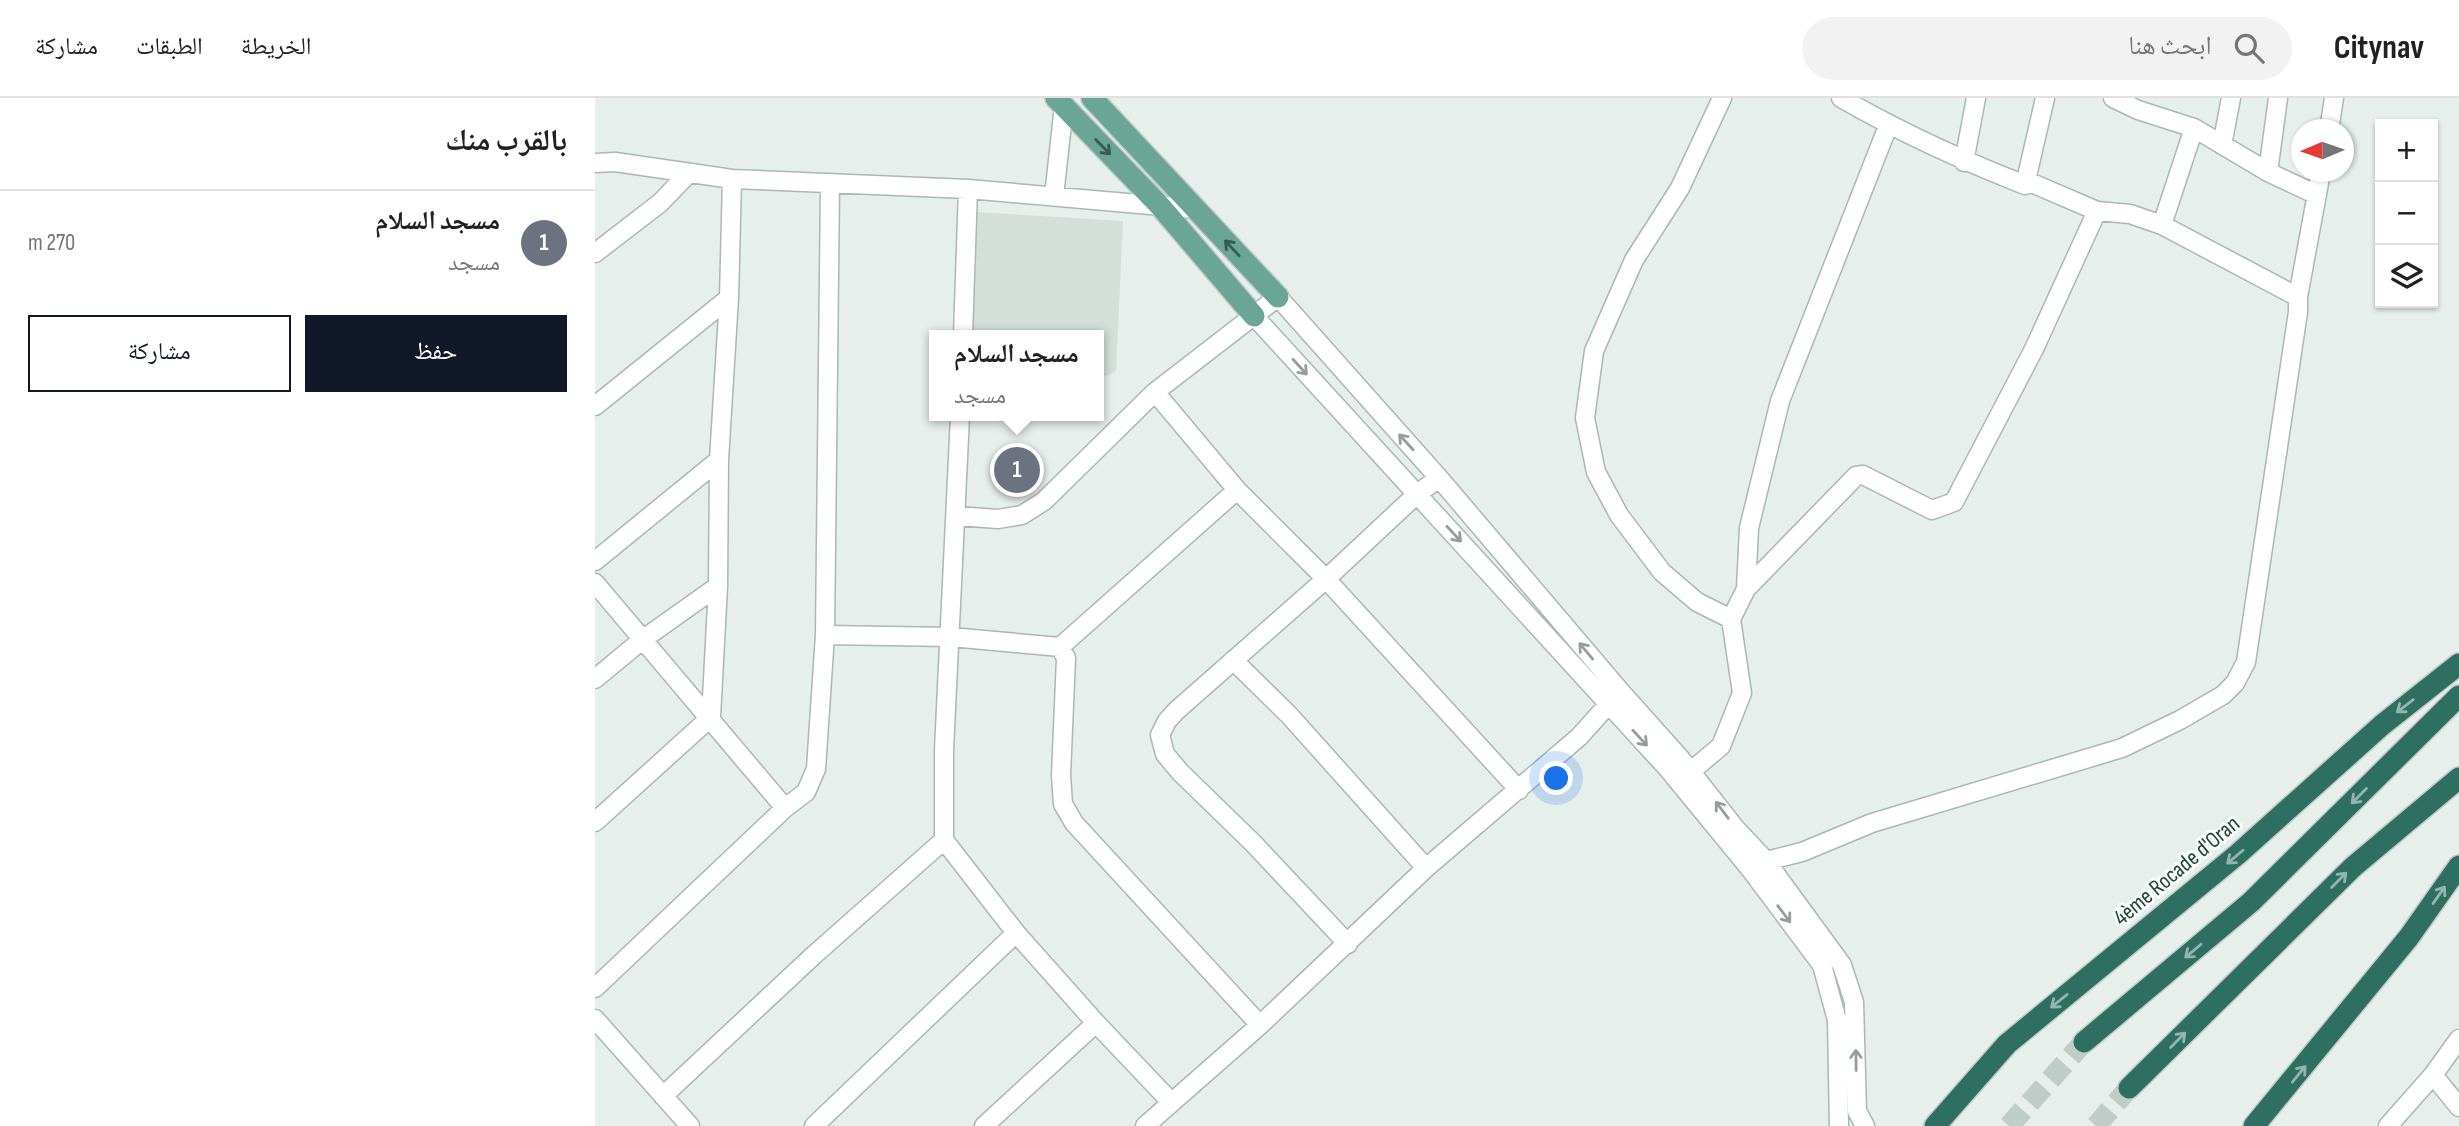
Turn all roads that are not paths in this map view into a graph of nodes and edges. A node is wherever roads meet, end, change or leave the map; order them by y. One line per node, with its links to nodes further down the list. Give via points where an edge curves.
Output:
1 (1092, 98): 28 (main road)
2 (1723, 98): 52 (street, via 1680,188 1634,260 1594,351 1585,418 1596,472 1619,515 1662,572 1697,602)
3 (1841, 98): 13 (street)
4 (1976, 98): 16 (street)
5 (2045, 98): 21 (street)
6 (2113, 98): 11 (street)
7 (2231, 98): 15 (street)
8 (2278, 98): 18 (street)
9 (2334, 98): 12 (street)
10 (1060, 102): 26 (street); 27 (main road, one-way to 27)
11 (2139, 104): 14 (street)
12 (2331, 119)
13 (1888, 125): 16 (street); 51 (street, via 1780,401 1749,528)
14 (2193, 128): 15 (street); 30 (street)
15 (2223, 145): 18 (street)
16 (1964, 162): 21 (street, via 2025,185)
17 (595, 163): 19 (street)
18 (2268, 172): 25 (street)
19 (688, 174): 20 (street); 31 (street)
20 (732, 179): 23 (street); 36 (street)
21 (2027, 181): 29 (street)
22 (2320, 182): 25 (street)
23 (829, 185): 24 (street); 53 (street)
24 (968, 189): 26 (street); 38 (street)
25 (2318, 195): 35 (street)
26 (1054, 196): 27 (street)
27 (1161, 206): 28 (street); 37 (main road)
28 (1196, 209): 34 (main road, one-way to 28)
29 (2097, 211): 30 (street, via 2130,214); 51 (street, via 1954,502 1932,510 1863,475 1856,476)
30 (2162, 225): 35 (street)
31 (625, 229): 32 (street); 33 (street)
32 (595, 233)
33 (595, 253)
34 (1278, 297): 37 (street); 43 (street, one-way to 34)
35 (2298, 297): 69 (street, via 2246,662 2235,683 2223,695 2122,748 1872,824)
36 (729, 298): 40 (street); 42 (street)
37 (1254, 316): 39 (street); 45 (street, one-way to 45)
38 (963, 330)
39 (1155, 391): 44 (street); 46 (street, via 1044,501 1022,515 998,519)
40 (595, 406)
41 (960, 421): 46 (street)
42 (719, 460): 47 (street); 50 (street)
43 (1439, 478): 45 (street); 61 (street, one-way to 43)
44 (1237, 490): 48 (street); 56 (street)
45 (1417, 494): 48 (street); 61 (street, one-way to 61)
46 (957, 516): 54 (street)
47 (595, 561)
48 (1326, 579): 57 (street); 65 (street)
49 (595, 583): 55 (street)
50 (718, 586): 55 (street); 62 (street)
51 (1746, 589): 52 (street)
52 (1731, 620): 63 (street, via 1742,693 1721,746)
53 (825, 635): 54 (street); 66 (street, via 816,769 806,792)
54 (951, 636): 56 (street); 68 (street)
55 (642, 640): 59 (street); 62 (street)
56 (1060, 647): 79 (street, via 1066,657 1063,804 1074,823)
57 (1233, 660): 71 (street, via 1289,715); 73 (street, via 1167,721 1160,735 1165,754)
58 (2459, 664): 93 (highway, 4ème Rocade d'Oran, one-way to 93, via 2007,1044)
59 (595, 679)
60 (2459, 696): 81 (highway, one-way to 81, via 2251,902)
61 (1614, 698): 63 (street); 65 (street, via 1579,737)
62 (711, 718): 66 (street); 67 (street)
63 (1684, 776): 69 (street, one-way to 63); 77 (street, one-way to 77, via 1822,965)
64 (2459, 778): 83 (highway, one-way to 64, via 2353,867)
65 (1519, 790): 71 (street)
66 (785, 808): 74 (street)
67 (595, 822)
68 (944, 840): 72 (street); 84 (street)
69 (1766, 862): 75 (street, via 1842,965)
70 (2459, 866): 94 (highway, one-way to 70, via 2400,948)
71 (1426, 868): 73 (street)
72 (1016, 933): 78 (street); 88 (street)
73 (1348, 944): 79 (street)
74 (595, 988)
75 (1856, 1015): 77 (street); 92 (street, one-way to 75, via 1857,1111)
76 (595, 1018): 84 (street)
77 (1837, 1020): 91 (street)
78 (1096, 1023): 85 (street); 89 (street)
79 (1260, 1025): 85 (street)
80 (2459, 1039): 82 (street)
81 (2084, 1042)
82 (2433, 1075): 86 (street); 95 (street)
83 (2129, 1088)
84 (663, 1096): 87 (street)
85 (1171, 1102): 90 (street)
86 (2459, 1107)
87 (690, 1126)
88 (814, 1126)
89 (984, 1126)
90 (1145, 1126)
91 (1839, 1126)
92 (1865, 1126)
93 (1935, 1126)
94 (2254, 1126)
95 (2388, 1126)

